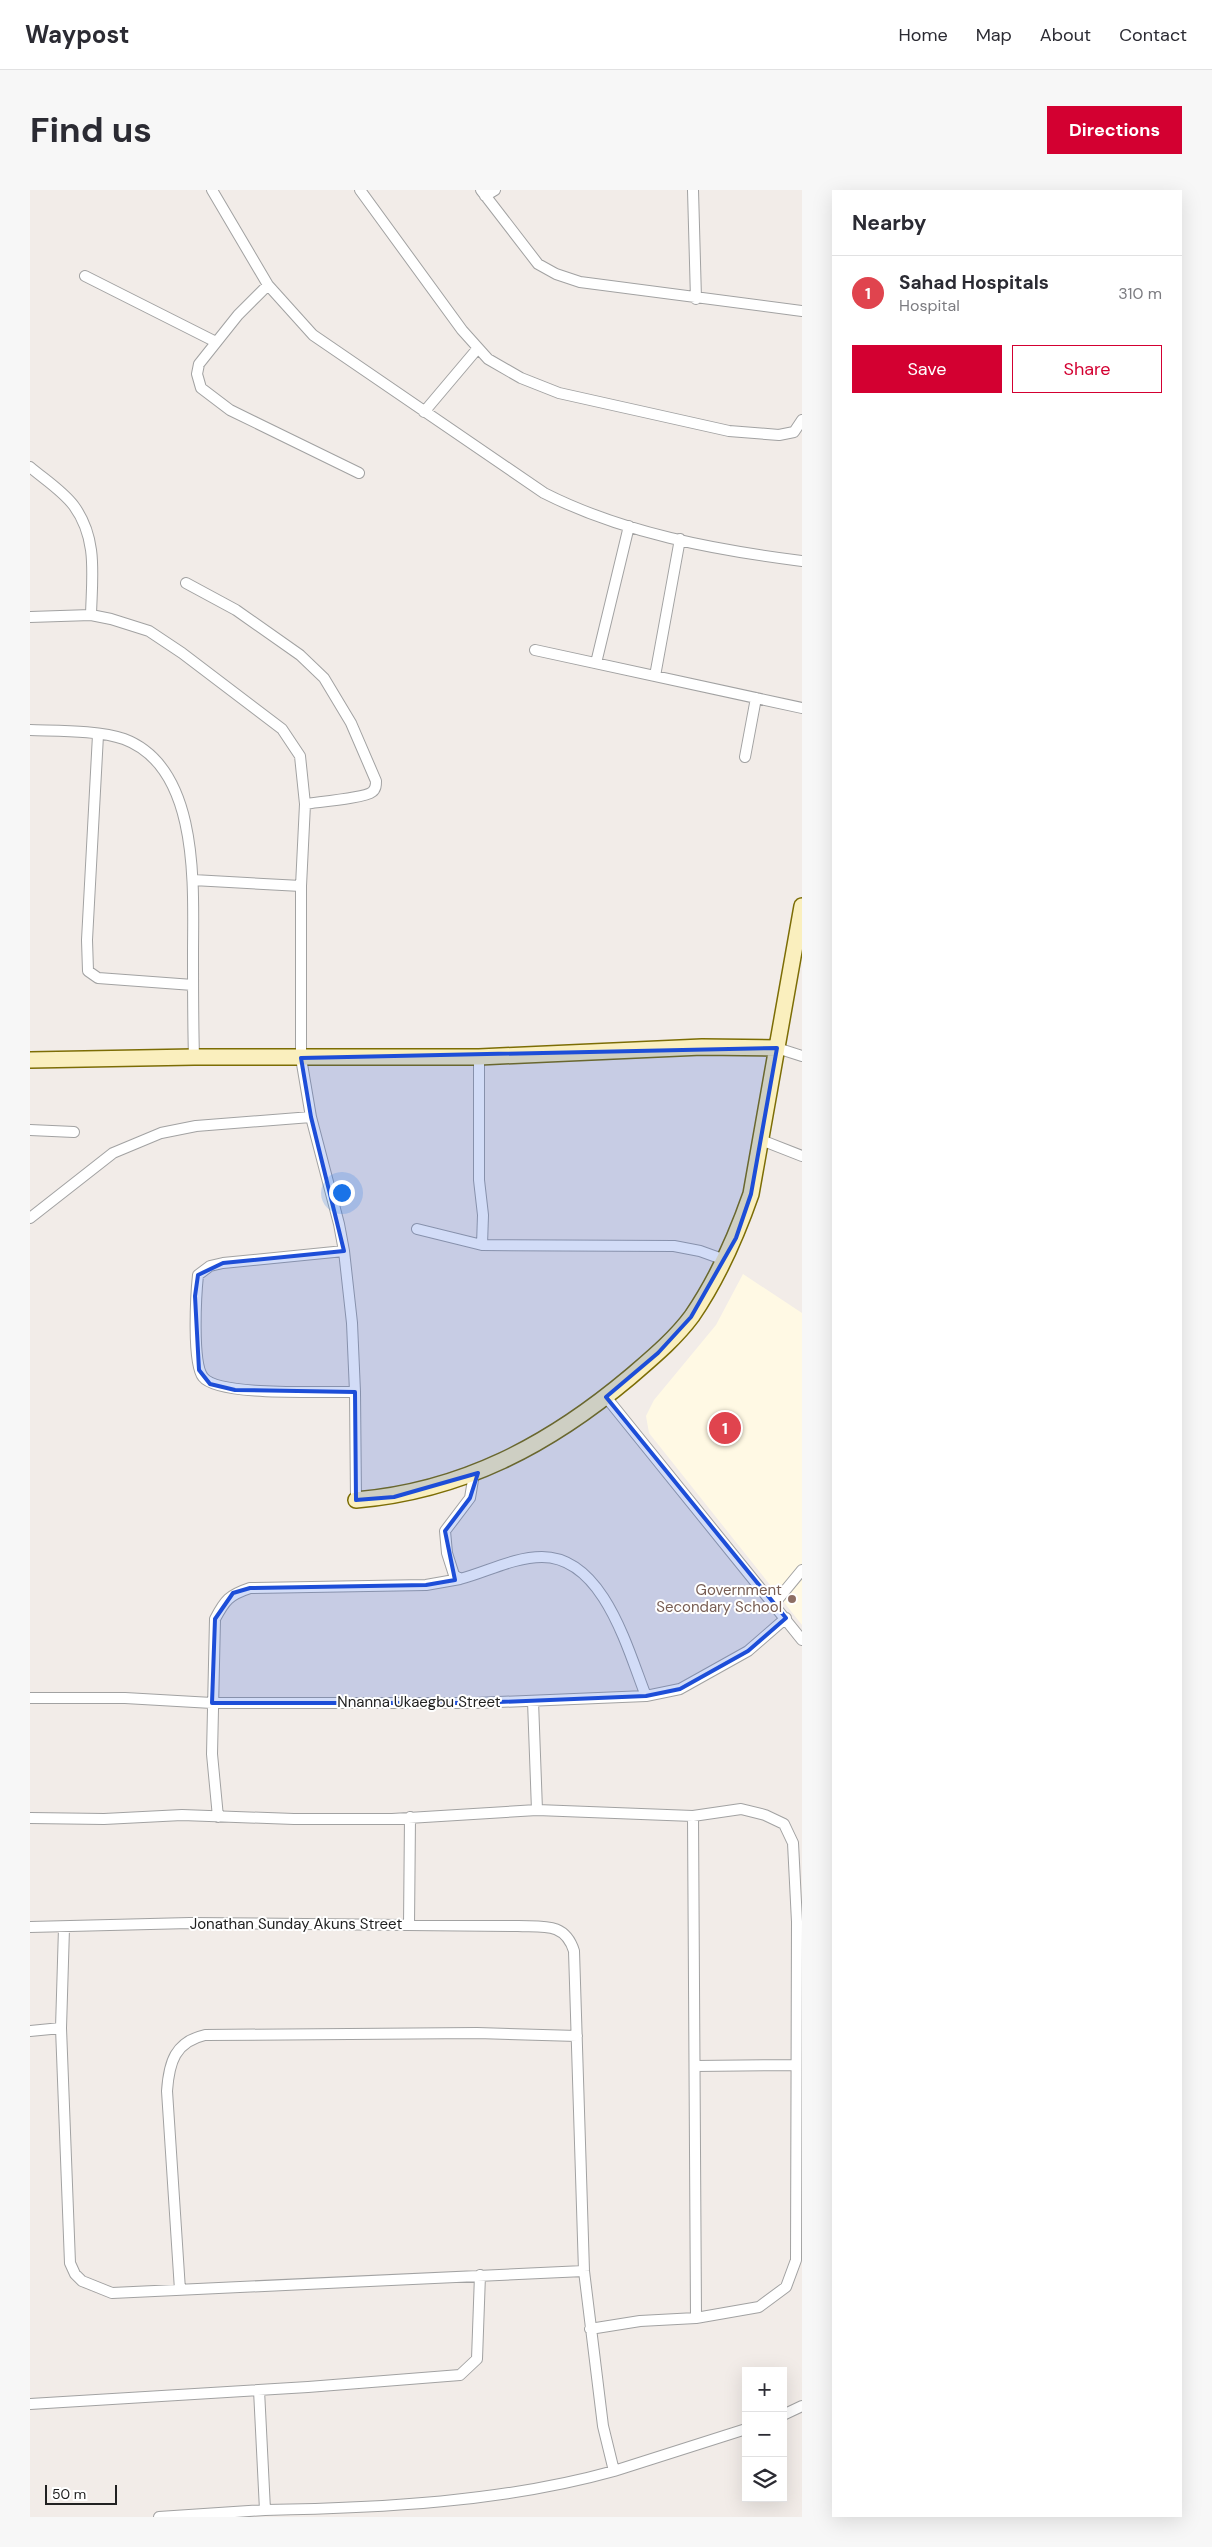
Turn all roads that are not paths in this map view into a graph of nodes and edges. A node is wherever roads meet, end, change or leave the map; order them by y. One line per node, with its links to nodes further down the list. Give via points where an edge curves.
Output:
1 (212, 190): 7 (street)
2 (360, 190): 11 (street)
3 (495, 190): 5 (street)
4 (693, 190): 8 (street)
5 (483, 193): 8 (street, via 538,264 556,274 580,282)
6 (85, 276): 10 (street)
7 (268, 285): 10 (street); 12 (street, via 313,335)
8 (696, 299): 9 (street)
9 (802, 311)
10 (216, 342): 15 (street, via 199,364 197,374 202,388 230,410)
11 (478, 348): 12 (street); 13 (street, via 488,359 520,378 559,393 616,406 729,431 794,432)
12 (424, 412): 16 (street, via 544,492 571,506)
13 (802, 420)
14 (30, 467): 20 (street, via 73,504 88,530 93,553)
15 (359, 473)
16 (629, 526): 17 (street); 23 (street)
17 (680, 539): 18 (street); 24 (street)
18 (802, 561)
19 (186, 583): 30 (street, via 236,610 300,655 324,678 351,723 376,785 371,792 362,795)
20 (91, 615): 21 (street); 30 (street, via 149,631 282,729 300,756)
21 (30, 617)
22 (535, 650): 23 (street)
23 (596, 663): 24 (street)
24 (655, 676): 25 (street)
25 (756, 698): 26 (street); 29 (street)
26 (802, 708)
27 (30, 730): 28 (street)
28 (98, 735): 31 (street, via 124,739 142,750 158,765 174,788 190,843); 35 (street, via 86,949 88,971 98,978)
29 (745, 757)
30 (304, 804): 32 (street)
31 (193, 880): 32 (street); 35 (street)
32 (302, 886): 40 (street)
33 (802, 906): 34 (main road)
34 (799, 939): 36 (main road)
35 (193, 985): 38 (street)
36 (777, 1048): 37 (street); 39 (main road, via 702,1047); 45 (main road)
37 (802, 1056)
38 (194, 1057): 40 (main road); 41 (main road)
39 (479, 1057): 40 (main road); 49 (street)
40 (301, 1058): 42 (street)
41 (30, 1060)
42 (310, 1118): 47 (street, via 196,1126 161,1133 113,1153); 50 (street)
43 (30, 1130): 44 (street)
44 (74, 1132)
45 (760, 1140): 46 (street); 51 (main road, via 750,1194)
46 (802, 1156)
47 (30, 1218)
48 (417, 1229): 49 (street)
49 (482, 1246): 51 (street, via 674,1246)
50 (344, 1251): 52 (street); 52 (street, via 210,1266 198,1276 195,1296 199,1370 210,1384 235,1390)
51 (725, 1260): 53 (main road, via 691,1317 658,1353)
52 (355, 1392): 55 (street)
53 (606, 1397): 54 (main road, via 546,1438); 58 (street)
54 (474, 1474): 55 (main road, via 394,1497); 57 (street, via 470,1498 445,1531 452,1570)
55 (356, 1500)
56 (802, 1570): 58 (street)
57 (460, 1579): 61 (street, via 500,1565 540,1557 557,1558 580,1572 597,1586 613,1611); 64 (street, via 426,1585 250,1588 234,1594 223,1604 215,1619)
58 (774, 1604): 59 (street)
59 (786, 1618): 60 (street); 61 (street, Nnanna Ukaegbu Street, via 740,1656 680,1688)
60 (802, 1640)
61 (646, 1696): 63 (street, Nnanna Ukaegbu Street)
62 (30, 1698): 64 (street, Nnanna Ukaegbu Street, via 125,1698)
63 (533, 1701): 64 (street, Nnanna Ukaegbu Street); 65 (street)
64 (212, 1704): 68 (street, via 212,1754)
65 (537, 1810): 66 (street); 67 (street)
66 (410, 1816): 68 (street, via 392,1819); 70 (street)
67 (693, 1816): 73 (street, via 741,1809 766,1815 784,1824 793,1842); 78 (street)
68 (218, 1817): 69 (street)
69 (30, 1818)
70 (409, 1925): 72 (street, Jonathan Sunday Akuns Street, via 190,1923); 76 (street, Jonathan Sunday Akuns Street, via 549,1927 562,1931 570,1937 574,1951)
71 (30, 1927): 72 (street, Jonathan Sunday Akuns Street)
72 (64, 1928): 74 (street)
73 (799, 1946): 77 (street)
74 (61, 2028): 75 (street); 82 (street, via 70,2263 74,2274 82,2281 112,2293)
75 (30, 2031)
76 (578, 2036): 80 (street); 82 (street, via 477,2033 205,2035 183,2044 168,2071 167,2091)
77 (796, 2065): 78 (street); 79 (street)
78 (695, 2066): 83 (street)
79 (799, 2235): 83 (street, via 796,2260 786,2287 759,2307)
80 (584, 2271): 81 (street); 84 (street)
81 (480, 2274): 82 (street); 85 (street, via 477,2359 460,2374)
82 (180, 2290)
83 (696, 2318): 84 (street, via 640,2321)
84 (590, 2329): 90 (street)
85 (260, 2390): 86 (street); 91 (street)
86 (30, 2404)
87 (802, 2406): 88 (street)
88 (787, 2413)
89 (742, 2430): 90 (street)
90 (614, 2471): 91 (street, via 529,2491)
91 (265, 2510): 92 (street)
92 (194, 2516): 93 (street)
93 (160, 2517)

